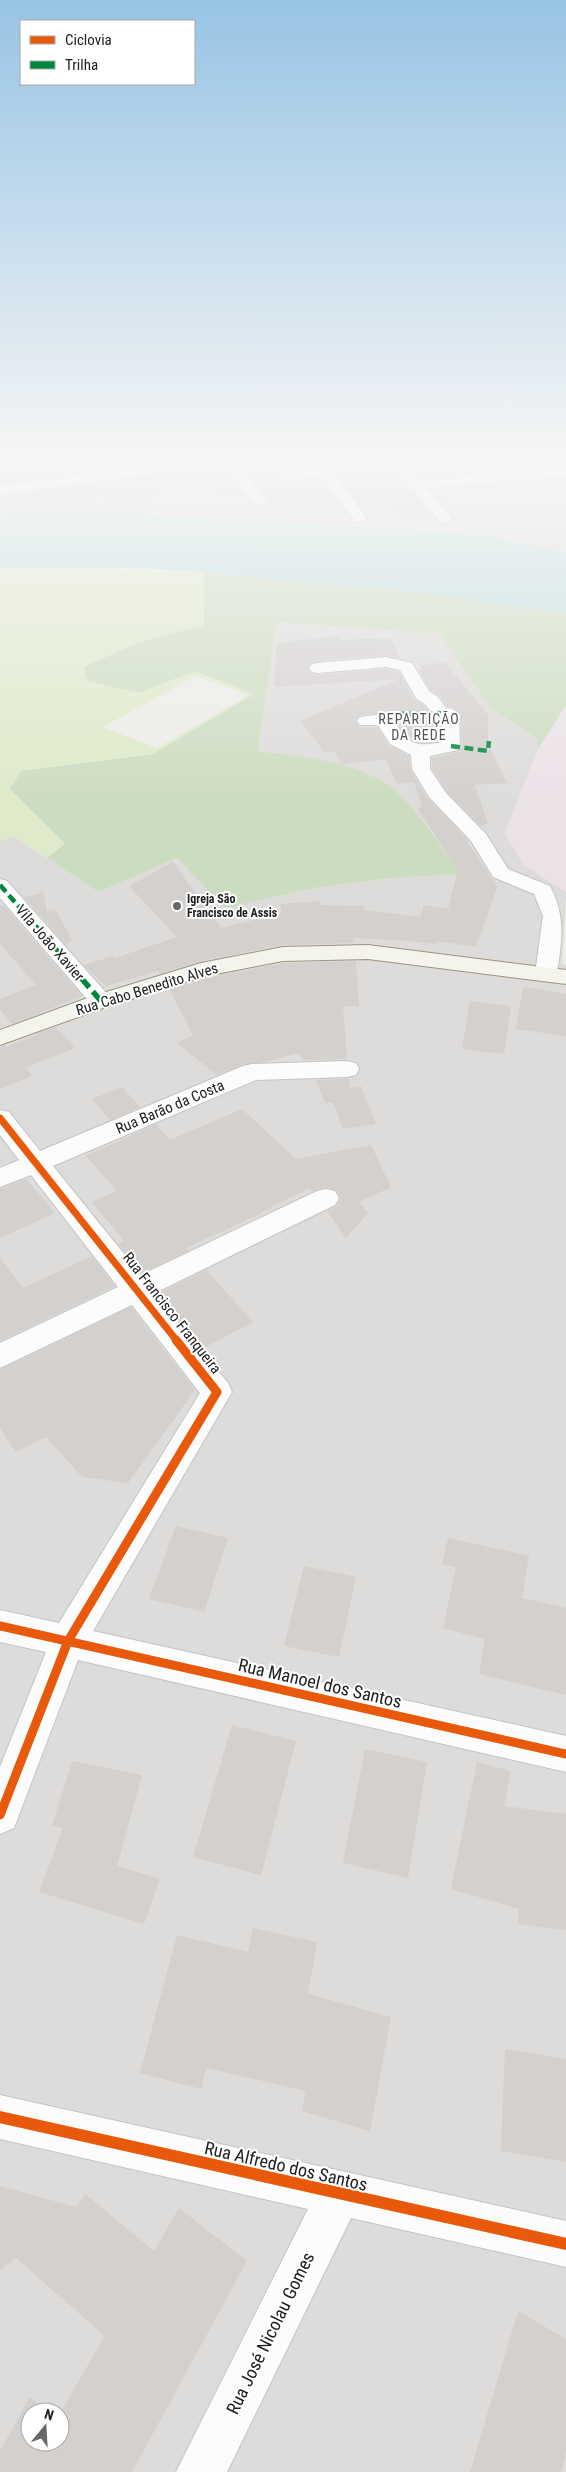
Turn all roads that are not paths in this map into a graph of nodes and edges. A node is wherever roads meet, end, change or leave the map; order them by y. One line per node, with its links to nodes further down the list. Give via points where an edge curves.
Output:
1 (318, 668): 3 (street, via 386,662 406,667 422,694 441,713 450,717 451,746)
2 (366, 721): 3 (street, via 384,719 396,740)
3 (420, 752): 5 (street, via 421,769 438,797 479,838 500,873 543,890 554,916)
4 (0, 885): 6 (street, Vila João Xavier)
5 (556, 976): 6 (main road, Rua Cabo Benedito Alves, via 368,952 283,954 201,970)
6 (101, 1001): 7 (main road, Rua Cabo Benedito Alves)
7 (0, 1038)
8 (347, 1069): 10 (street, Rua Barão da Costa, via 252,1072)
9 (0, 1118): 10 (street, Rua Francisco Franqueira)
10 (36, 1163): 11 (street, Rua Barão da Costa); 13 (street, Rua Francisco Franqueira)
11 (0, 1178)
12 (326, 1198): 13 (street)
13 (137, 1290): 14 (street); 16 (street, Rua Francisco Franqueira, via 217,1392)
14 (0, 1356)
15 (0, 1626): 16 (street, Rua Manoel dos Santos)
16 (68, 1641): 17 (street, Rua Manoel dos Santos); 18 (street)
17 (566, 1754)
18 (0, 1815)
19 (0, 2117): 20 (street, Rua Alfredo dos Santos)
20 (340, 2194): 21 (street, Rua Alfredo dos Santos); 22 (street, Rua José Nicolau Gomes)
21 (566, 2244)
22 (201, 2472)

